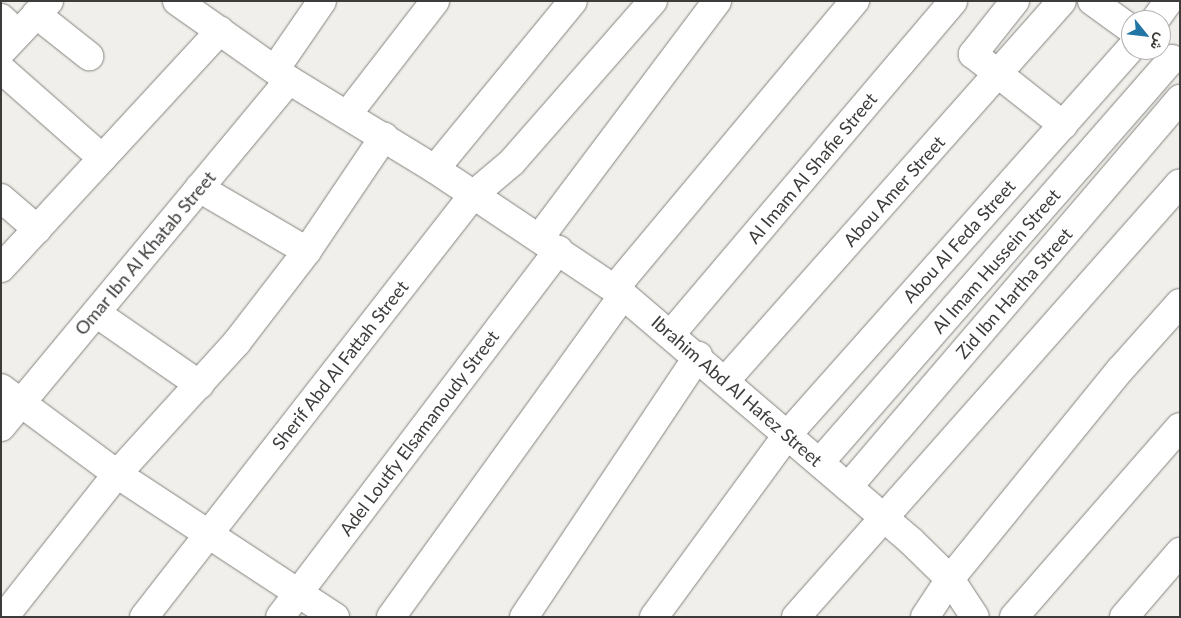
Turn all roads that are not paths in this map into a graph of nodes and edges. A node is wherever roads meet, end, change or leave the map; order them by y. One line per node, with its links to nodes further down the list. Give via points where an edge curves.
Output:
1 (177, 1): 14 (street, Ibrahim Abd Al Hafez Street)
2 (322, 1): 20 (street, Omar Ibn Al Khatab Street)
3 (435, 1): 23 (street)
4 (573, 1): 27 (street)
5 (653, 1): 30 (street, Sherif Abd Al Fattah Street, via 512,162)
6 (717, 1): 33 (street, Adel Loutfy Elsamanoudy Street)
7 (855, 1): 36 (street)
8 (953, 1): 39 (street, Al Imam Al Shafie Street)
9 (1015, 1): 21 (street, via 973,54)
10 (1062, 1): 21 (street, Abou Amer Street)
11 (1092, 1): 13 (street)
12 (42, 8): 15 (street); 16 (street)
13 (1121, 22)
14 (220, 31): 20 (street, Ibrahim Abd Al Hafez Street); 26 (street)
15 (7, 35)
16 (89, 56)
17 (1121, 59): 24 (street, Abou Al Feda Street)
18 (1169, 60): 47 (street, Al Imam Hussein Street)
19 (1, 69): 26 (street)
20 (282, 74): 23 (street, Ibrahim Abd Al Hafez Street); 29 (street, Omar Ibn Al Khatab Street)
21 (998, 74): 24 (street); 41 (street, Abou Amer Street)
22 (1180, 99): 49 (street, Zid Ibn Hartha Street)
23 (347, 115): 25 (street, Ibrahim Abd Al Hafez Street)
24 (1062, 125): 46 (street, Abou Al Feda Street)
25 (384, 137): 27 (street, Ibrahim Abd Al Hafez Street); 34 (street)
26 (102, 158): 32 (street)
27 (435, 168): 30 (street, Ibrahim Abd Al Hafez Street)
28 (1180, 183): 50 (street)
29 (199, 188): 34 (street); 38 (street, Omar Ibn Al Khatab Street)
30 (473, 195): 33 (street, Ibrahim Abd Al Hafez Street); 51 (street, Sherif Abd Al Fattah Street)
31 (1, 198): 32 (street)
32 (37, 229): 35 (street)
33 (549, 243): 36 (street, Ibrahim Abd Al Hafez Street); 54 (street, Adel Loutfy Elsamanoudy Street)
34 (307, 251): 42 (street)
35 (1, 268)
36 (619, 292): 39 (street, Ibrahim Abd Al Hafez Street); 59 (street)
37 (1180, 303): 53 (street, via 1120,370)
38 (96, 313): 42 (street); 43 (street, Omar Ibn Al Khatab Street)
39 (671, 334): 40 (street, Ibrahim Abd Al Hafez Street)
40 (698, 356): 41 (street, Ibrahim Abd Al Hafez Street); 60 (street)
41 (726, 380): 46 (street, Ibrahim Abd Al Hafez Street)
42 (200, 385): 48 (street)
43 (11, 395): 44 (street, Omar Ibn Al Khatab Street); 48 (street)
44 (1, 427)
45 (1180, 427): 65 (street)
46 (788, 434): 47 (street, Ibrahim Abd Al Hafez Street); 61 (street, Abou Al Feda Street)
47 (820, 462): 49 (street, Ibrahim Abd Al Hafez Street)
48 (117, 474): 51 (street); 55 (street)
49 (848, 487): 50 (street, Ibrahim Abd Al Hafez Street)
50 (883, 517): 53 (street, Ibrahim Abd Al Hafez Street); 62 (street)
51 (207, 536): 54 (street); 56 (street, Sherif Abd Al Fattah Street)
52 (1180, 552): 66 (street)
53 (950, 579): 63 (street); 64 (street, Ibrahim Abd Al Hafez Street)
54 (297, 594): 57 (street, Adel Loutfy Elsamanoudy Street); 58 (street)
55 (4, 617)
56 (144, 617)
57 (280, 617)
58 (335, 617)
59 (391, 617)
60 (524, 617)
61 (654, 617)
62 (796, 617)
63 (925, 617)
64 (975, 617)
65 (1014, 617)
66 (1124, 617)

